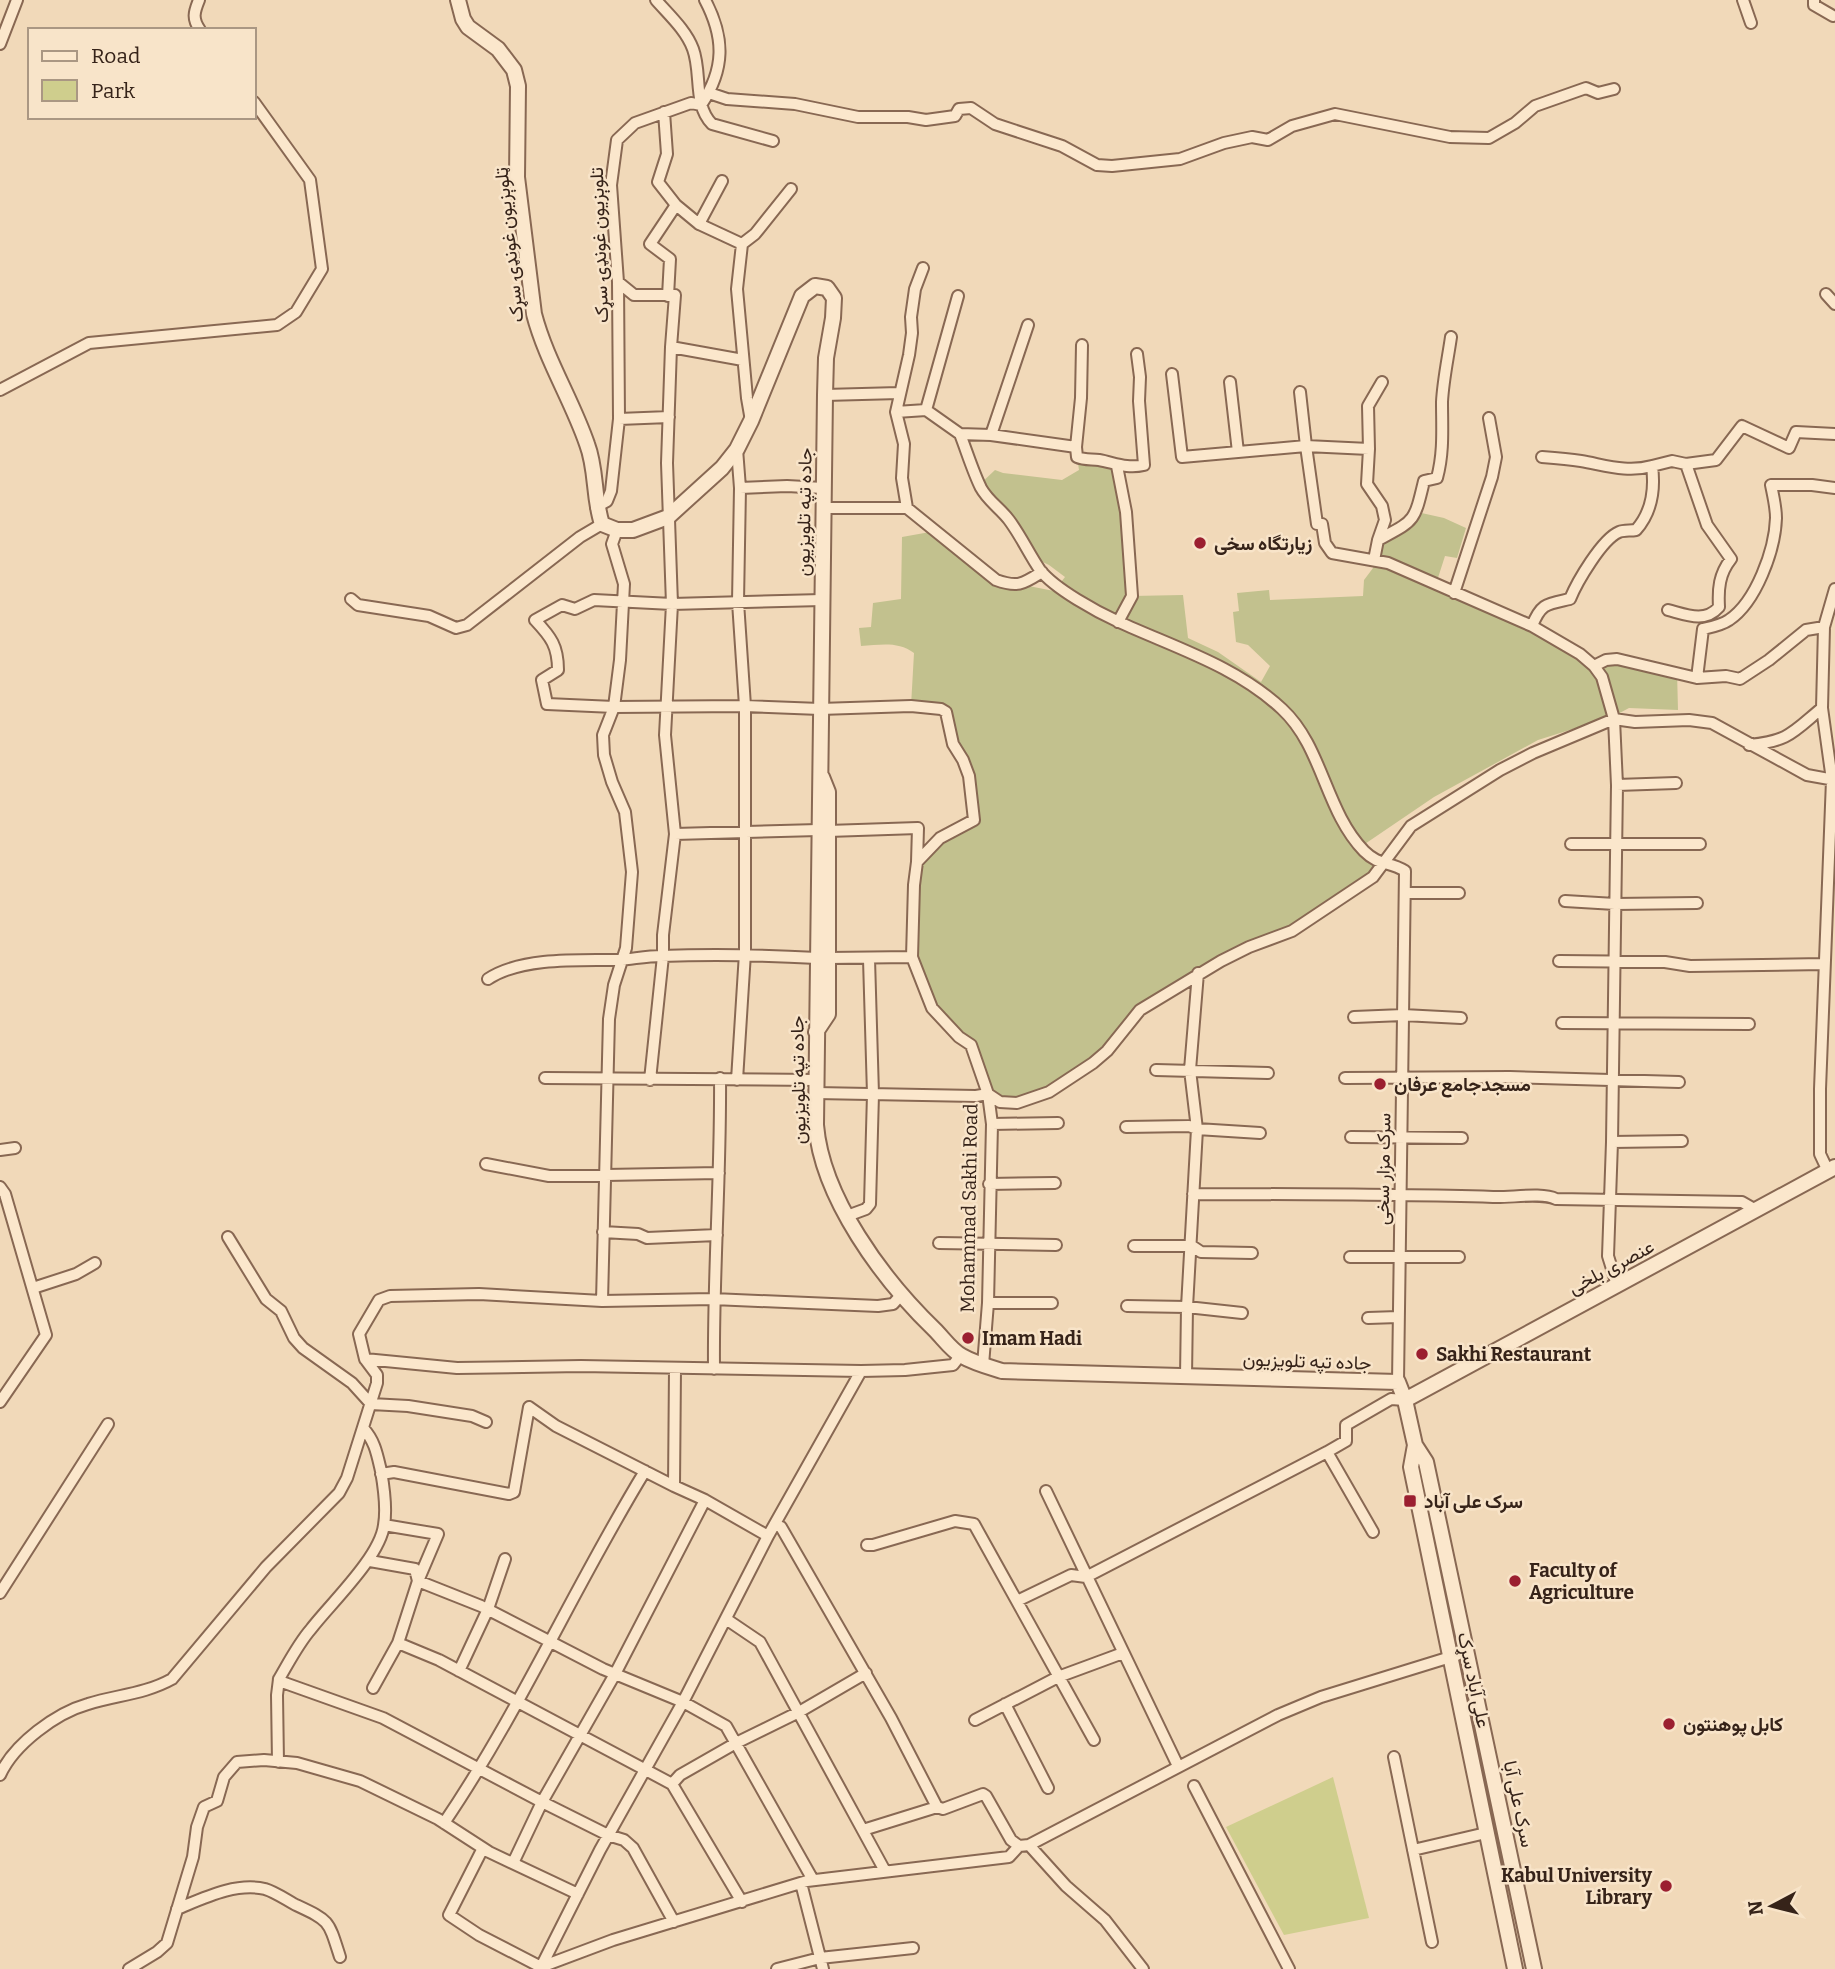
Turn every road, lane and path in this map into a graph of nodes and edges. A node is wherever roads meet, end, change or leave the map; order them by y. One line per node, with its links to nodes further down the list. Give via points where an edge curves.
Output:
1 (17, 0): 11 (street)
2 (199, 0): 10 (street, via 194,12)
3 (458, 0): 63 (street, ټلوېزيون غونډۍ سړک, via 468,27 498,49 514,70 518,86 517,177 534,314 588,445)
4 (656, 0): 15 (street, via 694,50)
5 (705, 0): 13 (street, via 722,56)
6 (1743, 0): 9 (street)
7 (1814, 0): 8 (street, via 1814,5)
8 (1833, 16)
9 (1751, 23)
10 (198, 28)
11 (0, 44)
12 (1614, 89): 13 (street, via 1598,93 1586,88 1535,106 1489,138 1450,137 1335,114 1292,126 1268,140 1252,137 1181,159 1112,166 1097,165 1062,146 995,124 971,108 959,109 955,116 944,119 858,117)
13 (709, 93): 15 (street)
14 (256, 105): 38 (street, via 310,180 322,269 296,312 277,325 89,343)
15 (701, 105): 16 (street, تلوېزيون غونډۍ سړک, via 691,103); 17 (street, via 712,124)
16 (664, 112): 20 (street, via 667,154 658,183); 24 (street, تلوېزيون غونډۍ سړک, via 635,123 617,140 611,185)
17 (774, 141)
18 (722, 181): 21 (street)
19 (791, 189): 22 (street)
20 (676, 205): 21 (street); 26 (street, via 650,244 670,259)
21 (699, 224): 22 (street)
22 (743, 244): 34 (street, via 737,289)
23 (923, 268): 40 (street, via 915,289 909,355)
24 (618, 282): 26 (street, via 634,295); 46 (street, تلوېزيون غونډۍ سړک)
25 (1826, 294): 28 (street)
26 (668, 296): 32 (street, via 675,295)
27 (958, 296): 42 (street)
28 (1835, 304)
29 (1028, 325): 50 (street)
30 (1451, 337): 69 (street, via 1437,478 1424,481 1416,513 1408,524)
31 (1082, 345): 52 (street)
32 (671, 347): 34 (street); 44 (street)
33 (1137, 354): 58 (street, via 1144,465)
34 (743, 360): 47 (street)
35 (1172, 374): 55 (street, via 1182,457)
36 (1230, 382): 55 (street)
37 (1382, 382): 54 (street, via 1368,406)
38 (0, 390)
39 (1300, 392): 51 (street)
40 (899, 393): 41 (street); 43 (street)
41 (824, 395): 47 (street, جاده تپه تلویزیون, via 834,298 827,288 815,286 802,296 792,317); 61 (street, جاده تپه تلویزیون)
42 (926, 410): 43 (street); 48 (street)
43 (896, 412): 65 (street, via 905,444 902,478)
44 (669, 417): 46 (street); 66 (street)
45 (1489, 418): 73 (street, via 1496,457)
46 (619, 419): 63 (street, تلوېزيون غونډۍ سړک, via 611,491 607,501)
47 (751, 421): 53 (street)
48 (960, 434): 50 (street); 71 (street, via 982,490 1009,520)
49 (1835, 434): 57 (street, via 1796,432 1789,448 1741,426 1716,460)
50 (991, 435): 52 (street)
51 (1306, 446): 54 (street); 55 (street); 70 (street, via 1317,524 1321,524 1325,543 1332,553)
52 (1076, 447): 58 (street, via 1077,457)
53 (737, 449): 60 (street); 66 (street)
54 (1369, 449): 69 (street, via 1367,484 1382,506 1385,520)
55 (1238, 452)
56 (1542, 457): 59 (street, via 1623,469)
57 (1686, 464): 59 (street, via 1672,461); 79 (street, via 1707,525 1731,559 1723,568 1719,607 1712,615 1696,618)
58 (1118, 466): 80 (street, via 1132,596)
59 (1652, 466): 81 (street, via 1653,494 1643,522 1636,530 1620,531 1606,540 1570,599 1544,604)
60 (740, 488): 61 (street); 77 (street)
61 (823, 488): 64 (street, جاده تپه تلویزیون)
62 (1835, 488): 84 (street, via 1771,485 1776,518 1758,585 1742,610 1727,622 1703,629)
63 (596, 507): 67 (street, ټلوېزيون غونډۍ سړک)
64 (823, 508): 65 (street); 75 (street, جاده تپه تلویزیون)
65 (907, 508): 71 (street, via 996,580 1021,585)
66 (668, 517): 68 (street, via 632,530); 78 (street)
67 (602, 524): 68 (street); 74 (street, via 467,625 456,628 429,616 358,605)
68 (617, 530): 76 (street, via 612,544 624,584)
69 (1378, 540): 70 (street)
70 (1374, 560): 73 (street)
71 (1042, 572): 80 (street)
72 (1835, 589): 82 (street)
73 (1454, 593): 81 (street)
74 (351, 599)
75 (821, 600): 77 (street); 89 (street, جاده تپه تلویزیون)
76 (623, 601): 78 (street); 87 (street); 87 (street, via 594,600 575,609 562,605 535,620 552,639 558,659 558,670 542,680 547,704)
77 (738, 602): 78 (street); 86 (street)
78 (672, 604): 85 (street)
79 (1668, 610)
80 (1118, 622): 102 (street, via 1210,661 1284,711 1307,743 1340,818 1363,850)
81 (1532, 626): 83 (street)
82 (1824, 628): 84 (street, via 1806,629 1740,679); 88 (street)
83 (1594, 666): 84 (street, via 1617,659); 90 (street, via 1602,677)
84 (1697, 678)
85 (666, 706): 86 (street); 87 (street); 97 (street)
86 (745, 706): 89 (street); 95 (street)
87 (614, 707): 113 (street, via 603,735 604,755 625,812 632,872)
88 (1822, 708): 91 (street, via 1787,738); 92 (street)
89 (820, 709): 96 (street, جاده تپه تلویزیون, via 819,769 828,792); 101 (street, via 911,706 946,712 953,744 969,776 974,820 940,838)
90 (1614, 719): 91 (street, via 1712,723); 94 (street); 102 (street, via 1500,770 1411,826)
91 (1749, 745): 92 (street, via 1807,775)
92 (1834, 780): 115 (street)
93 (1676, 783): 94 (street)
94 (1617, 785): 99 (street)
95 (744, 831): 96 (street); 97 (street); 108 (street)
96 (823, 831): 101 (street, via 918,828); 111 (street, جاده تپه تلویزیون)
97 (676, 834): 109 (street)
98 (1571, 844): 99 (street)
99 (1616, 844): 100 (street); 107 (street)
100 (1700, 844)
101 (917, 862): 110 (street)
102 (1381, 864): 103 (street, سرک مزار سخی, via 1394,864 1405,871); 117 (street, via 1373,877 1292,931)
103 (1405, 893): 104 (street); 119 (street, سرک مزار سخی)
104 (1459, 893)
105 (1565, 901): 107 (street)
106 (1698, 903): 107 (street)
107 (1615, 904): 116 (street)
108 (746, 953): 109 (street); 111 (street); 134 (street)
109 (663, 956): 113 (street); 133 (street)
110 (912, 957): 112 (street); 139 (street, Mohammad Sakhi Road, via 932,1008 971,1045)
111 (822, 958): 112 (street); 137 (street, جاده تپه تلویزیون, via 828,1014 816,1032)
112 (869, 958): 138 (street)
113 (622, 960): 118 (street, via 530,964); 131 (street, via 609,1018)
114 (1559, 961): 116 (street)
115 (1828, 961): 116 (street, via 1690,966); 153 (street, via 1820,1154)
116 (1613, 963): 123 (street)
117 (1198, 973): 126 (street); 139 (street, via 1140,1010 1107,1051 1049,1092 1017,1104 1000,1102)
118 (488, 979)
119 (1403, 1015): 120 (street); 121 (street); 132 (street, سرک مزار سخی)
120 (1354, 1017)
121 (1461, 1018)
122 (1562, 1023): 123 (street)
123 (1613, 1023): 124 (street); 135 (street)
124 (1749, 1024)
125 (1156, 1070): 126 (street)
126 (1191, 1070): 127 (street); 143 (street)
127 (1268, 1073)
128 (545, 1078): 131 (street)
129 (720, 1078): 133 (street); 134 (street); 154 (street)
130 (1345, 1078): 132 (street)
131 (606, 1079): 133 (street); 155 (street)
132 (1402, 1079): 135 (street); 146 (street, سرک مزار سخی)
133 (650, 1080)
134 (737, 1080): 137 (street)
135 (1613, 1080): 136 (street); 149 (street)
136 (1679, 1082)
137 (816, 1086): 138 (street); 163 (street, جاده تپه تلویزیون, via 818,1150)
138 (873, 1094): 139 (street); 163 (street, via 870,1205)
139 (988, 1094): 141 (street, Mohammad Sakhi Road)
140 (1058, 1122): 141 (street)
141 (992, 1124): 157 (street, Mohammad Sakhi Road)
142 (1126, 1127): 143 (street)
143 (1197, 1129): 144 (street); 159 (street)
144 (1260, 1133)
145 (1351, 1137): 146 (street)
146 (1401, 1138): 147 (street); 160 (street, سرک مزار سخی)
147 (1462, 1138)
148 (1682, 1141): 149 (street)
149 (1612, 1142): 161 (street)
150 (15, 1148): 151 (street)
151 (0, 1150)
152 (486, 1164): 155 (street, via 549,1175)
153 (1832, 1169): 162 (street, عنصری بلخی)
154 (719, 1173): 155 (street); 165 (street)
155 (603, 1175): 164 (street)
156 (1055, 1183): 157 (street)
157 (989, 1184): 168 (street, Mohammad Sakhi Road)
158 (0, 1187): 178 (street)
159 (1193, 1194): 160 (street); 171 (street)
160 (1400, 1194): 161 (street); 175 (street, سرک مزار سخی)
161 (1610, 1201): 162 (street, via 1742,1202); 177 (street, via 1608,1256)
162 (1756, 1210): 177 (street, عنصری بلخی)
163 (847, 1216): 179 (street, جاده تپه تلویزیون)
164 (603, 1232): 165 (street, via 647,1238); 181 (street)
165 (717, 1235): 180 (street)
166 (228, 1237): 199 (street, via 266,1299 282,1311 294,1338 352,1383)
167 (939, 1243): 168 (street)
168 (989, 1244): 169 (street); 182 (street, Mohammad Sakhi Road)
169 (1056, 1245)
170 (1134, 1246): 171 (street)
171 (1192, 1246): 172 (street, via 1201,1252); 185 (street)
172 (1252, 1253)
173 (1350, 1257): 175 (street)
174 (1459, 1257): 175 (street)
175 (1399, 1258): 187 (street, سرک مزار سخی)
176 (95, 1263): 178 (street)
177 (1617, 1285): 197 (street, عنصری بلخی)
178 (33, 1288): 198 (street, via 46,1335)
179 (901, 1295): 180 (street, via 893,1304 878,1306); 189 (street, جاده تپه تلویزیون)
180 (713, 1299): 181 (street); 193 (street)
181 (602, 1301): 190 (street, via 479,1294 390,1296 379,1300 359,1334)
182 (988, 1303): 183 (street); 191 (street, Mohammad Sakhi Road)
183 (1052, 1303)
184 (1127, 1306): 185 (street)
185 (1187, 1307): 186 (street); 195 (street)
186 (1242, 1312)
187 (1398, 1317): 188 (street); 196 (street, سرک مزار سخی)
188 (1367, 1318)
189 (960, 1356): 191 (street, جاده تپه تلویزیون); 194 (street, via 953,1365)
190 (365, 1359): 192 (street, via 457,1368); 199 (street, via 377,1375)
191 (982, 1365): 195 (street, جاده تپه تلویزیون, via 1002,1371)
192 (675, 1369): 193 (street); 207 (street)
193 (714, 1369): 194 (street)
194 (861, 1371): 211 (street)
195 (1186, 1376): 196 (street, جاده تپه تلویزیون)
196 (1398, 1382): 197 (street, علی آباد سړک)
197 (1405, 1400): 203 (street, علی آباد سړک); 204 (street, via 1391,1399 1346,1425 1346,1441)
198 (0, 1402)
199 (371, 1404): 200 (street, via 472,1416); 202 (street)
200 (486, 1422)
201 (108, 1424): 219 (street)
202 (363, 1428): 206 (street, via 374,1441); 247 (street, via 339,1493 266,1567 172,1679 158,1687 86,1704 33,1732)
203 (1415, 1445): 225 (street, سرک علی آبا, via 1426,1462); 227 (street, علی آباد سړک, via 1410,1467)
204 (1327, 1452): 212 (street); 217 (street)
205 (645, 1471): 206 (street, via 528,1407 514,1492 394,1472); 207 (street); 223 (street)
206 (381, 1474): 210 (street)
207 (674, 1486): 209 (street)
208 (1046, 1491): 217 (street)
209 (705, 1500): 213 (street); 230 (street)
210 (384, 1525): 216 (street); 218 (street, via 438,1534)
211 (775, 1525): 213 (street); 229 (street, via 781,1527)
212 (1373, 1531)
213 (768, 1536): 222 (street)
214 (867, 1545): 220 (street, via 955,1521 974,1524)
215 (505, 1559): 221 (street)
216 (370, 1561): 218 (street, via 415,1569); 232 (street, via 309,1631)
217 (1086, 1577): 220 (street, via 1070,1575); 226 (street)
218 (418, 1581): 221 (street); 224 (street)
219 (2, 1587)
220 (1017, 1601): 231 (street)
221 (488, 1609): 223 (street); 228 (street)
222 (726, 1619): 235 (street); 237 (street, via 760,1642)
223 (551, 1641): 230 (street); 234 (street)
224 (398, 1643): 228 (street); 233 (street)
225 (1466, 1651): 227 (street); 271 (street, سرک علی آبا)
226 (1123, 1653): 231 (street); 244 (street)
227 (1449, 1657): 244 (street, via 1321,1697); 255 (street, علی آباد سړک)
228 (458, 1671): 234 (street)
229 (866, 1673): 237 (street); 252 (street)
230 (615, 1674): 235 (street); 239 (street)
231 (1058, 1677): 236 (street); 240 (street)
232 (279, 1679): 243 (street); 246 (street, via 383,1718)
233 (373, 1688)
234 (517, 1701): 239 (street); 246 (street)
235 (683, 1702): 241 (street, via 726,1726); 245 (street)
236 (1005, 1704): 238 (street); 250 (street)
237 (799, 1712): 241 (street); 254 (street)
238 (975, 1720)
239 (578, 1736): 245 (street); 251 (street)
240 (1094, 1740)
241 (736, 1743): 248 (street); 262 (street)
242 (1394, 1757): 259 (street)
243 (278, 1762): 253 (street, via 325,1769 360,1781); 266 (street, via 237,1762 224,1777 217,1801 204,1807)
244 (1178, 1766): 257 (street)
245 (645, 1769): 248 (street); 256 (street)
246 (480, 1770): 251 (street); 253 (street)
247 (0, 1775)
248 (672, 1784): 265 (street)
249 (1194, 1786): 278 (street)
250 (1048, 1788)
251 (542, 1802): 256 (street); 260 (street)
252 (937, 1807): 254 (street); 257 (street, via 943,1809 983,1794 1010,1840)
253 (444, 1823): 258 (street)
254 (863, 1830): 261 (street)
255 (1486, 1833): 259 (street); 273 (street, علی آباد سړک)
256 (608, 1835): 264 (street); 267 (street, via 633,1848)
257 (1024, 1845): 261 (street, via 1009,1857); 277 (street, via 1105,1920)
258 (483, 1848): 260 (street); 274 (street, via 449,1915)
259 (1413, 1850): 268 (street)
260 (513, 1863): 264 (street)
261 (885, 1871): 262 (street)
262 (813, 1880): 263 (street)
263 (801, 1883): 265 (street); 272 (street)
264 (578, 1894): 274 (street)
265 (742, 1902): 267 (street)
266 (177, 1909): 270 (street, via 225,1891 266,1889 324,1919); 275 (street, via 167,1942)
267 (674, 1922): 274 (street)
268 (1432, 1942)
269 (913, 1948): 272 (street)
270 (340, 1957)
271 (1533, 1962): 273 (street)
272 (822, 1963): 276 (street)
273 (1514, 1964)
274 (541, 1968)
275 (128, 1969)
276 (777, 1969)
277 (1143, 1969)
278 (1289, 1969)

